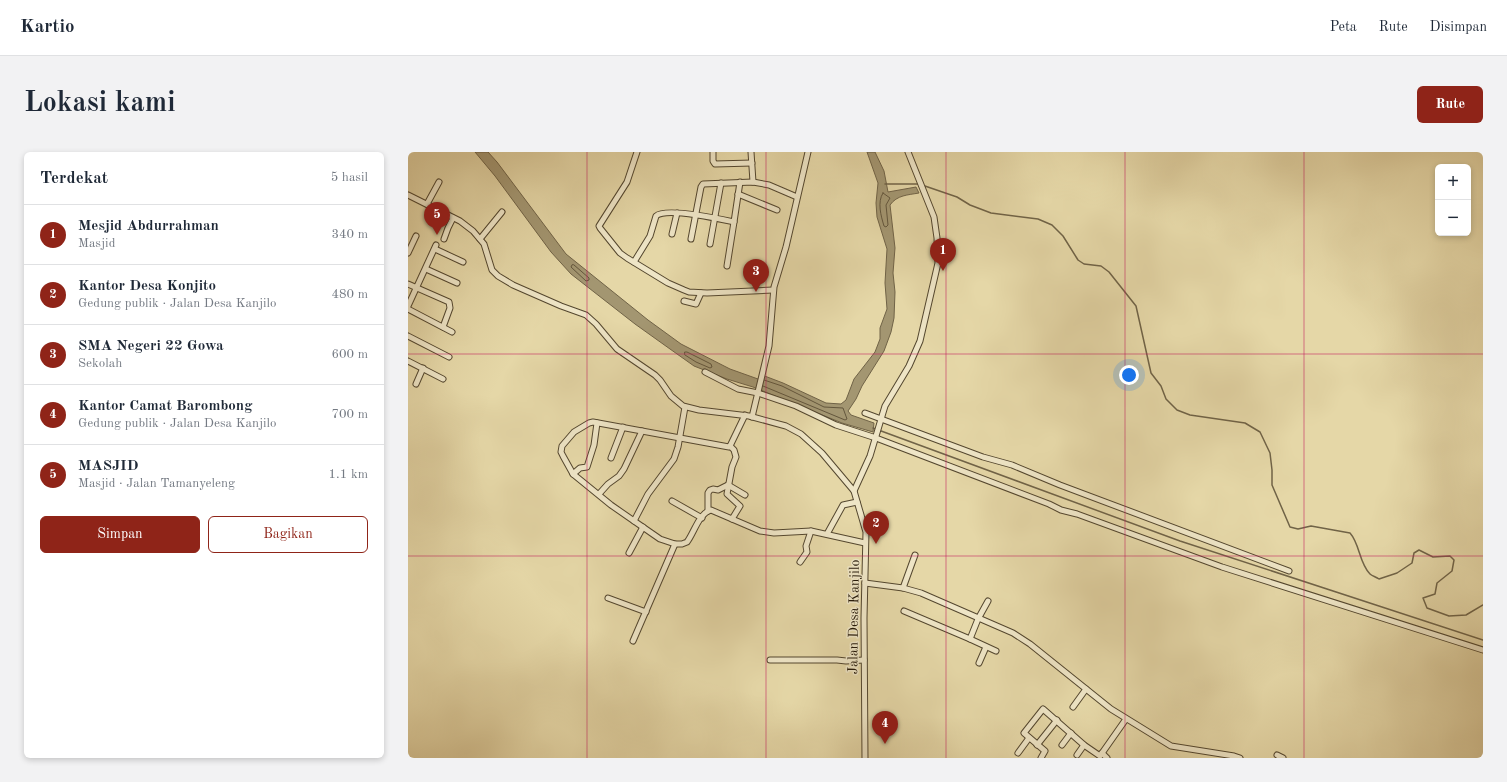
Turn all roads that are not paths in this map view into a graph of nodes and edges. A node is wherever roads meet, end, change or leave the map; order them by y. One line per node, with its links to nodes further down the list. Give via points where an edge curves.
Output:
1 (637, 152): 30 (street, via 627,182 599,226 620,253)
2 (751, 152): 6 (street)
3 (808, 152): 13 (street)
4 (908, 152): 54 (street, via 935,221 938,263 920,341)
5 (711, 153): 6 (street, via 715,164)
6 (752, 163): 9 (street)
7 (439, 182): 14 (street)
8 (740, 182): 9 (street); 10 (street); 11 (street)
9 (753, 182): 13 (street, via 769,184)
10 (721, 183): 18 (street, via 702,184); 20 (street)
11 (738, 194): 15 (street); 21 (street)
12 (408, 196): 14 (street)
13 (797, 197): 36 (street)
14 (427, 204): 19 (street)
15 (777, 210)
16 (502, 212): 25 (street)
17 (677, 213): 18 (street); 22 (street); 30 (street, via 664,212 657,215 650,236)
18 (695, 216): 20 (street); 26 (street)
19 (454, 218): 24 (street); 25 (street)
20 (715, 219): 21 (street); 27 (street)
21 (734, 222): 31 (street)
22 (672, 234)
23 (416, 236): 28 (street)
24 (444, 239)
25 (480, 239): 50 (street, via 486,247 492,270 498,276 513,285 586,315 617,349 655,375)
26 (691, 239)
27 (710, 244)
28 (408, 253)
29 (463, 262): 32 (street, via 436,247)
30 (634, 262): 37 (street, via 680,289)
31 (727, 266)
32 (426, 268): 33 (street); 35 (street)
33 (457, 283)
34 (408, 284): 35 (street)
35 (417, 288): 39 (street); 40 (street, via 449,302 450,308)
36 (773, 290): 37 (street); 49 (street, via 769,346)
37 (701, 293): 38 (street, via 696,304)
38 (684, 301)
39 (408, 307): 40 (street)
40 (443, 327): 41 (street)
41 (452, 332)
42 (408, 336): 43 (street)
43 (450, 357)
44 (408, 361): 45 (street)
45 (423, 368): 47 (street); 48 (street)
46 (705, 372): 49 (street, via 738,389)
47 (443, 379)
48 (416, 384)
49 (758, 392): 53 (street); 58 (street, via 804,409 836,425)
50 (685, 407): 52 (street); 59 (street)
51 (865, 412): 54 (street)
52 (745, 415): 53 (street); 60 (street)
53 (752, 417): 64 (street, via 786,426 801,434 822,453)
54 (881, 420): 58 (street); 81 (street, via 1012,465)
55 (598, 423): 56 (street); 62 (street, via 587,466); 62 (street, via 584,425 562,446 561,452)
56 (623, 428): 57 (street); 61 (street)
57 (642, 431): 59 (street); 65 (street, via 624,469)
58 (876, 437): 64 (street); 92 (street, via 1061,510 1216,565)
59 (680, 438): 60 (street); 72 (street, via 674,459 648,494)
60 (730, 446): 63 (street, via 736,457)
61 (611, 458)
62 (573, 474): 65 (street)
63 (728, 485): 66 (street); 69 (street, via 718,490 710,490); 71 (street, via 728,495 740,506)
64 (854, 491): 68 (street, Jalan Desa Kanjilo)
65 (599, 494): 72 (street)
66 (745, 495)
67 (672, 501): 70 (street)
68 (857, 502): 75 (street, via 843,505); 76 (street, Jalan Desa Kanjilo, via 865,525)
69 (708, 511): 70 (street); 71 (street, via 715,511)
70 (702, 518): 77 (street, via 687,542)
71 (732, 519): 74 (street, via 760,531)
72 (634, 521): 73 (street)
73 (643, 527): 77 (street, via 660,539); 78 (street)
74 (811, 531): 75 (street); 80 (street, via 806,546 807,552)
75 (827, 534): 76 (street)
76 (865, 543): 82 (street, Jalan Desa Kanjilo)
77 (675, 544): 87 (street)
78 (629, 553)
79 (915, 555): 83 (street)
80 (800, 562)
81 (1289, 571)
82 (865, 583): 83 (street); 95 (street, Jalan Desa Kanjilo)
83 (903, 588): 88 (street)
84 (608, 598): 87 (street)
85 (988, 601): 88 (street)
86 (904, 610): 89 (street)
87 (646, 612): 90 (street)
88 (978, 618): 89 (street); 97 (street, via 1021,638)
89 (970, 639): 91 (street)
90 (633, 641)
91 (986, 647): 93 (street); 96 (street)
92 (1483, 650)
93 (996, 651)
94 (770, 660): 95 (street)
95 (864, 660): 109 (street, Jalan Desa Kanjilo)
96 (979, 663)
97 (1086, 689): 98 (street); 99 (street)
98 (1073, 707)
99 (1126, 719): 108 (street); 112 (street, via 1171,746)
100 (1057, 720): 101 (street); 102 (street, via 1042,709 1024,732); 104 (street)
101 (1071, 733): 103 (street); 105 (street)
102 (1029, 738): 104 (street); 106 (street)
103 (1084, 744): 107 (street); 108 (street)
104 (1038, 745): 110 (street, via 1045,751)
105 (1062, 745)
106 (1018, 753)
107 (1077, 755)
108 (1100, 756): 111 (street)
109 (865, 758)
110 (1041, 758)
111 (1107, 758)
112 (1240, 758)

